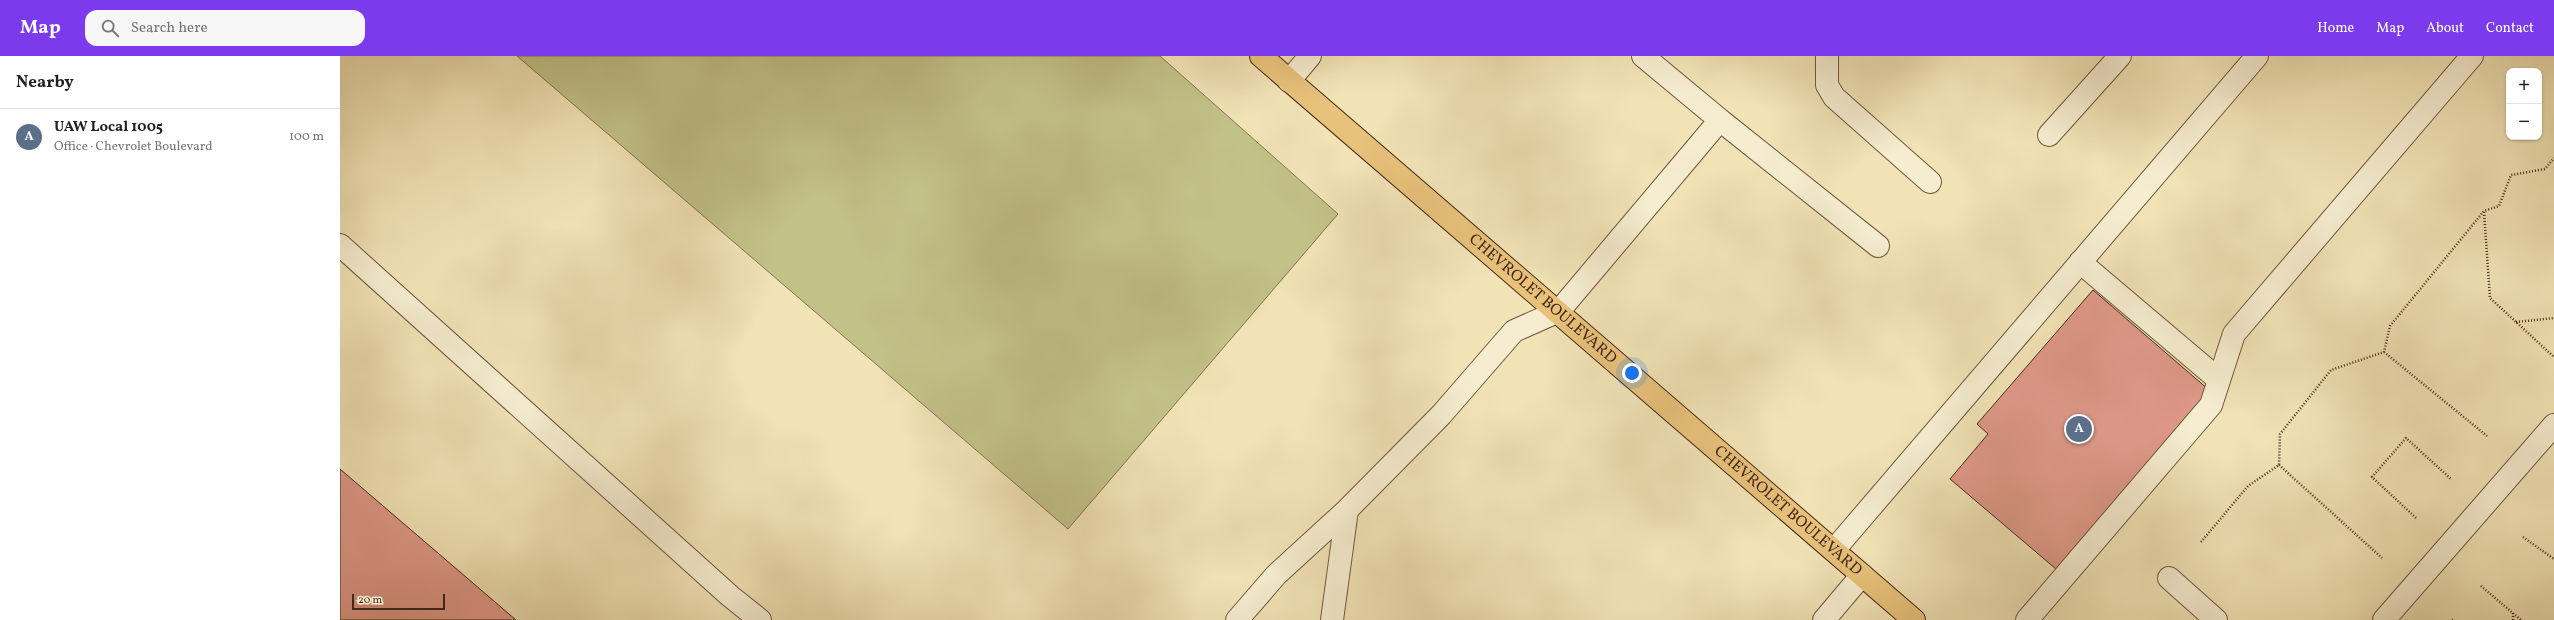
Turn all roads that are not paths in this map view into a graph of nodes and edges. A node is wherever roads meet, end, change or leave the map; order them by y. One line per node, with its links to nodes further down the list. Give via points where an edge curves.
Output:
1 (1262, 56): 8 (main road, CHEVROLET BOULEVARD)
2 (1310, 56): 8 (street)
3 (1643, 56): 9 (street)
4 (1827, 56): 11 (street, via 1827,85 1834,97)
5 (2120, 56): 10 (street)
6 (2258, 56): 14 (street)
7 (2472, 56): 16 (street, via 2234,334)
8 (1289, 81): 15 (main road, CHEVROLET BOULEVARD)
9 (1720, 120): 13 (street); 15 (street)
10 (2049, 135)
11 (1930, 182)
12 (340, 245): 22 (street, via 724,591)
13 (1878, 246)
14 (2080, 262): 16 (street); 19 (street)
15 (1559, 311): 18 (street, via 1514,331 1441,415); 19 (main road, CHEVROLET BOULEVARD)
16 (2218, 379): 27 (street, via 2211,405)
17 (2554, 425): 29 (street)
18 (1347, 510): 23 (street, via 1276,575); 24 (street)
19 (1834, 550): 20 (main road, CHEVROLET BOULEVARD)
20 (1862, 575): 25 (street); 26 (main road, CHEVROLET BOULEVARD)
21 (2169, 578): 28 (street)
22 (760, 620)
23 (1237, 620)
24 (1332, 620)
25 (1824, 620)
26 (1914, 620)
27 (2027, 620)
28 (2216, 620)
29 (2384, 620)

